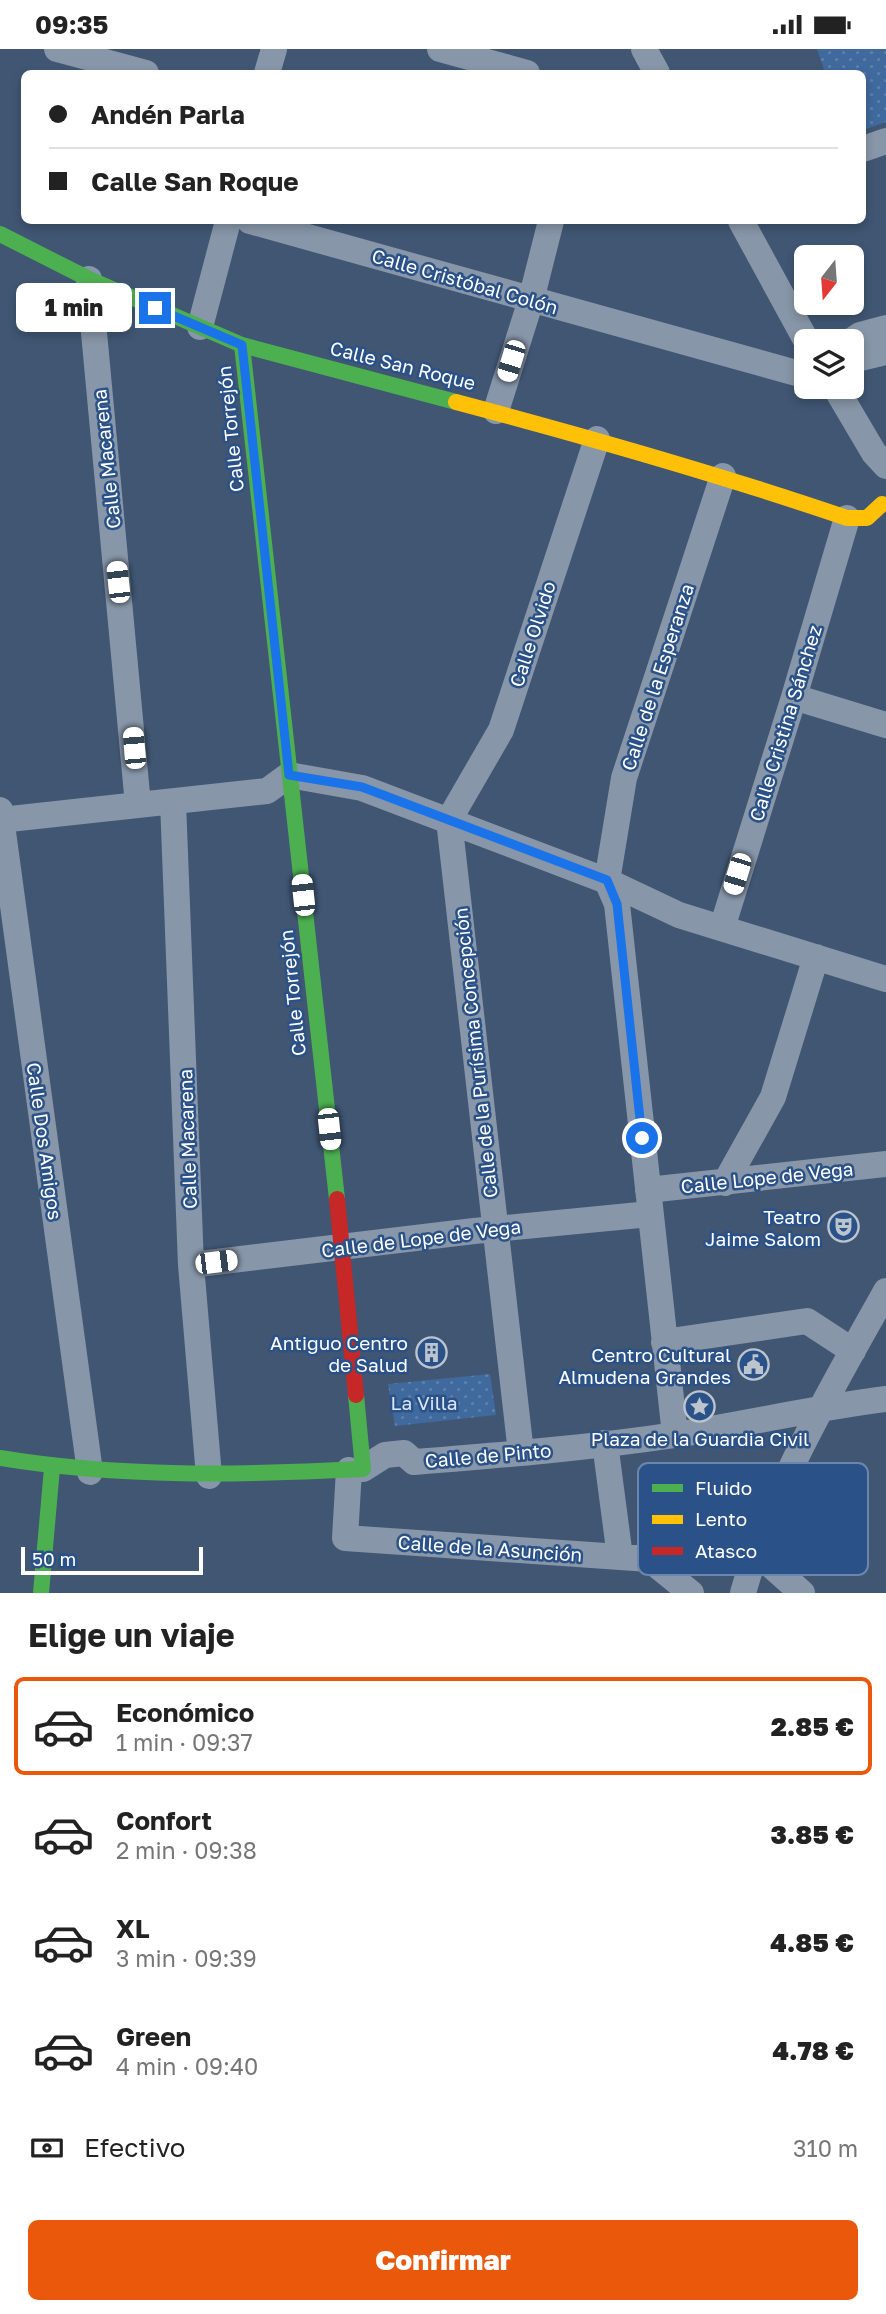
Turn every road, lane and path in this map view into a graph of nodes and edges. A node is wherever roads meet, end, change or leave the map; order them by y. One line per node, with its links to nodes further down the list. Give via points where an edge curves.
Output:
1 (57, 49): 5 (street)
2 (274, 49): 6 (street)
3 (440, 49): 7 (street)
4 (644, 49): 8 (street)
5 (135, 70)
6 (268, 70)
7 (516, 70)
8 (655, 70)
9 (886, 141): 10 (street)
10 (866, 148)
11 (227, 224): 18 (street)
12 (261, 224): 17 (street, Calle Cristóbal Colón)
13 (550, 224): 17 (street)
14 (743, 224): 20 (street)
15 (0, 234): 16 (street, Calle San Roque)
16 (89, 279): 18 (street, Calle San Roque); 37 (street, Calle Macarena)
17 (531, 300): 25 (street, Calle Cristóbal Colón); 27 (street)
18 (200, 327): 22 (street, Calle San Roque)
19 (886, 328): 21 (street)
20 (800, 329)
21 (864, 334)
22 (242, 345): 27 (street, Calle San Roque); 35 (street, Calle Torrejón)
23 (886, 352): 24 (street)
24 (864, 358)
25 (794, 372)
26 (842, 399): 29 (street)
27 (496, 411): 28 (street, Calle San Roque)
28 (597, 439): 30 (street, Calle San Roque); 39 (street, Calle Olvido, via 501,730)
29 (886, 465)
30 (723, 476): 32 (street, Calle San Roque); 40 (street, Calle de la Esperanza, via 624,778)
31 (885, 504): 32 (street, via 873,517)
32 (847, 518): 33 (street, Calle Cristina Sánchez)
33 (794, 697): 34 (street); 41 (street, Calle Cristina Sánchez)
34 (886, 725)
35 (289, 775): 36 (street, via 267,791); 39 (street, via 362,787); 48 (street, Calle Torrejón)
36 (173, 802): 37 (street); 49 (street, Calle Macarena)
37 (138, 805): 38 (street)
38 (0, 817): 62 (street, Calle Dos Amigos)
39 (449, 820): 40 (street); 47 (street, Calle de la Purísima Concepción)
40 (607, 880): 41 (street, via 678,915); 46 (street, via 617,904)
41 (722, 928): 42 (street)
42 (816, 957): 43 (street); 45 (street, via 773,1097)
43 (886, 979)
44 (886, 1164): 45 (street, Calle Lope de Vega)
45 (725, 1183): 46 (street, Calle Lope de Vega)
46 (649, 1202): 47 (street, Calle de Lope de Vega); 51 (street)
47 (495, 1229): 48 (street, Calle de Lope de Vega); 57 (street, Calle de la Purísima Concepción)
48 (342, 1247): 49 (street, Calle de Lope de Vega); 61 (street, Calle Torrejón)
49 (191, 1265): 63 (street, Calle Macarena)
50 (886, 1291): 52 (street)
51 (664, 1342): 52 (street, via 807,1321); 55 (street)
52 (853, 1351): 54 (street)
53 (886, 1399): 54 (street, Calle de Pinto)
54 (821, 1407): 55 (street, Calle de Pinto); 59 (street)
55 (675, 1435): 56 (street, Calle de Pinto)
56 (605, 1443): 57 (street, Calle de Pinto); 64 (street)
57 (521, 1453): 61 (street, Calle de Pinto, via 414,1462 404,1453 385,1455)
58 (0, 1458): 60 (street, Calle de Pinto)
59 (795, 1463)
60 (52, 1468): 62 (street, Calle de Pinto); 69 (street)
61 (356, 1469): 63 (street, Calle de Pinto); 64 (street, Calle de la Asunción, via 345,1538)
62 (90, 1472): 63 (street, Calle de Pinto)
63 (209, 1476)
64 (620, 1557): 65 (street, Calle de la Asunción)
65 (638, 1558)
66 (669, 1575): 70 (street, Calle de la Asunción)
67 (748, 1575): 71 (street)
68 (782, 1575): 72 (street)
69 (41, 1593)
70 (691, 1593)
71 (743, 1593)
72 (802, 1593)

